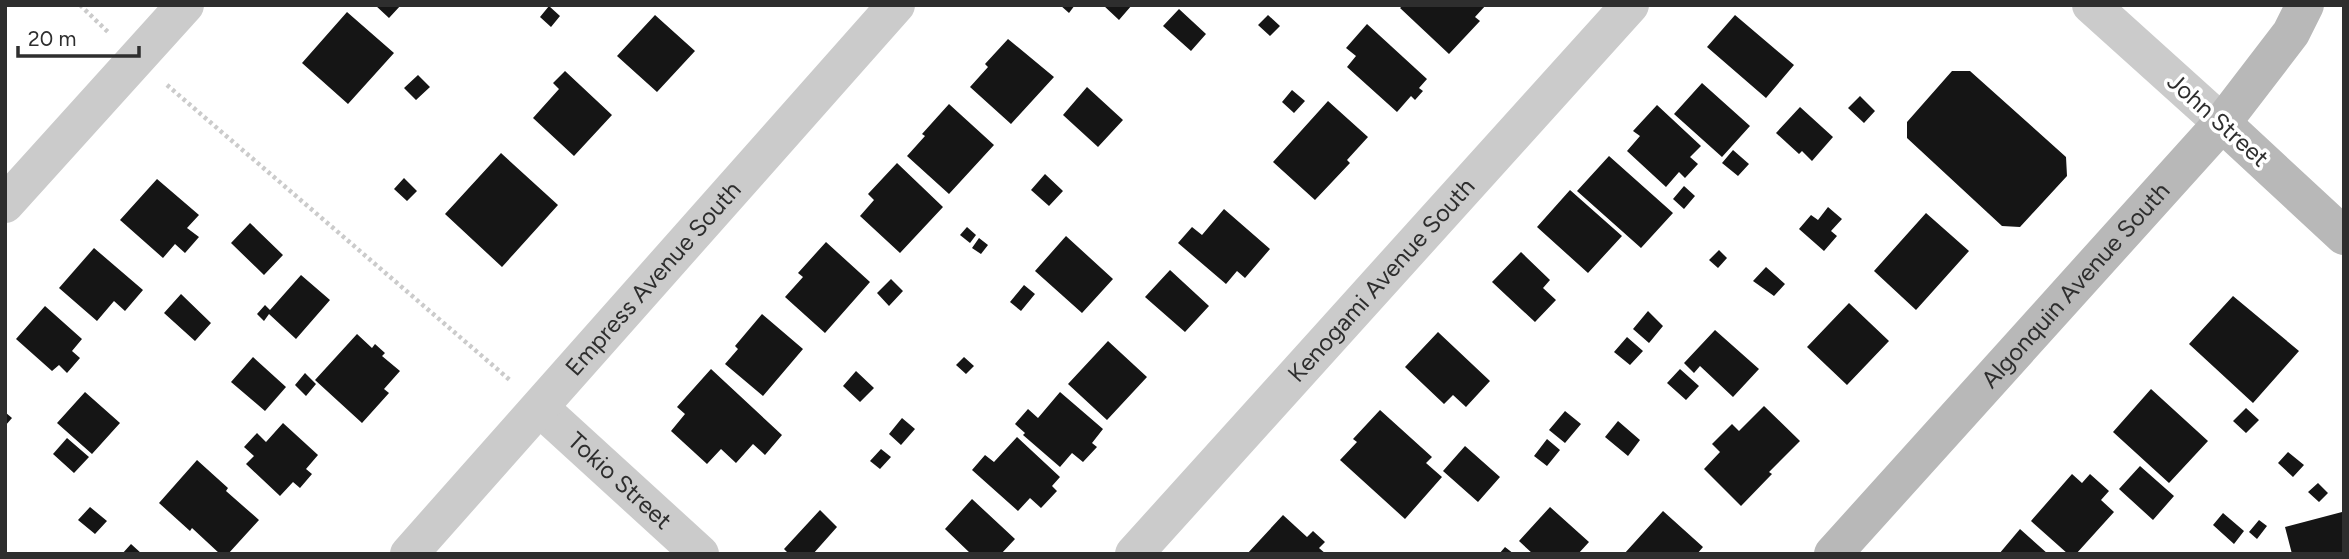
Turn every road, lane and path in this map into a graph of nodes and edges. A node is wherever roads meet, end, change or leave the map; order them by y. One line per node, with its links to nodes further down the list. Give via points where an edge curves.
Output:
1 (80, 5): 7 (path)
2 (185, 5): 7 (street)
3 (896, 5): 11 (street, Empress Avenue South)
4 (1630, 5): 14 (street, Kenogami Avenue South)
5 (2091, 5): 8 (street, John Street)
6 (2305, 5): 8 (main road, Algonquin Avenue South, via 2291,33)
7 (137, 59): 9 (street); 11 (path)
8 (2222, 123): 10 (main road, John Street); 15 (main road, Algonquin Avenue South)
9 (5, 204)
10 (2344, 236)
11 (540, 408): 12 (street, Empress Avenue South); 13 (street, Tokio Street)
12 (409, 554)
13 (700, 554)
14 (1134, 554)
15 (1833, 554)

